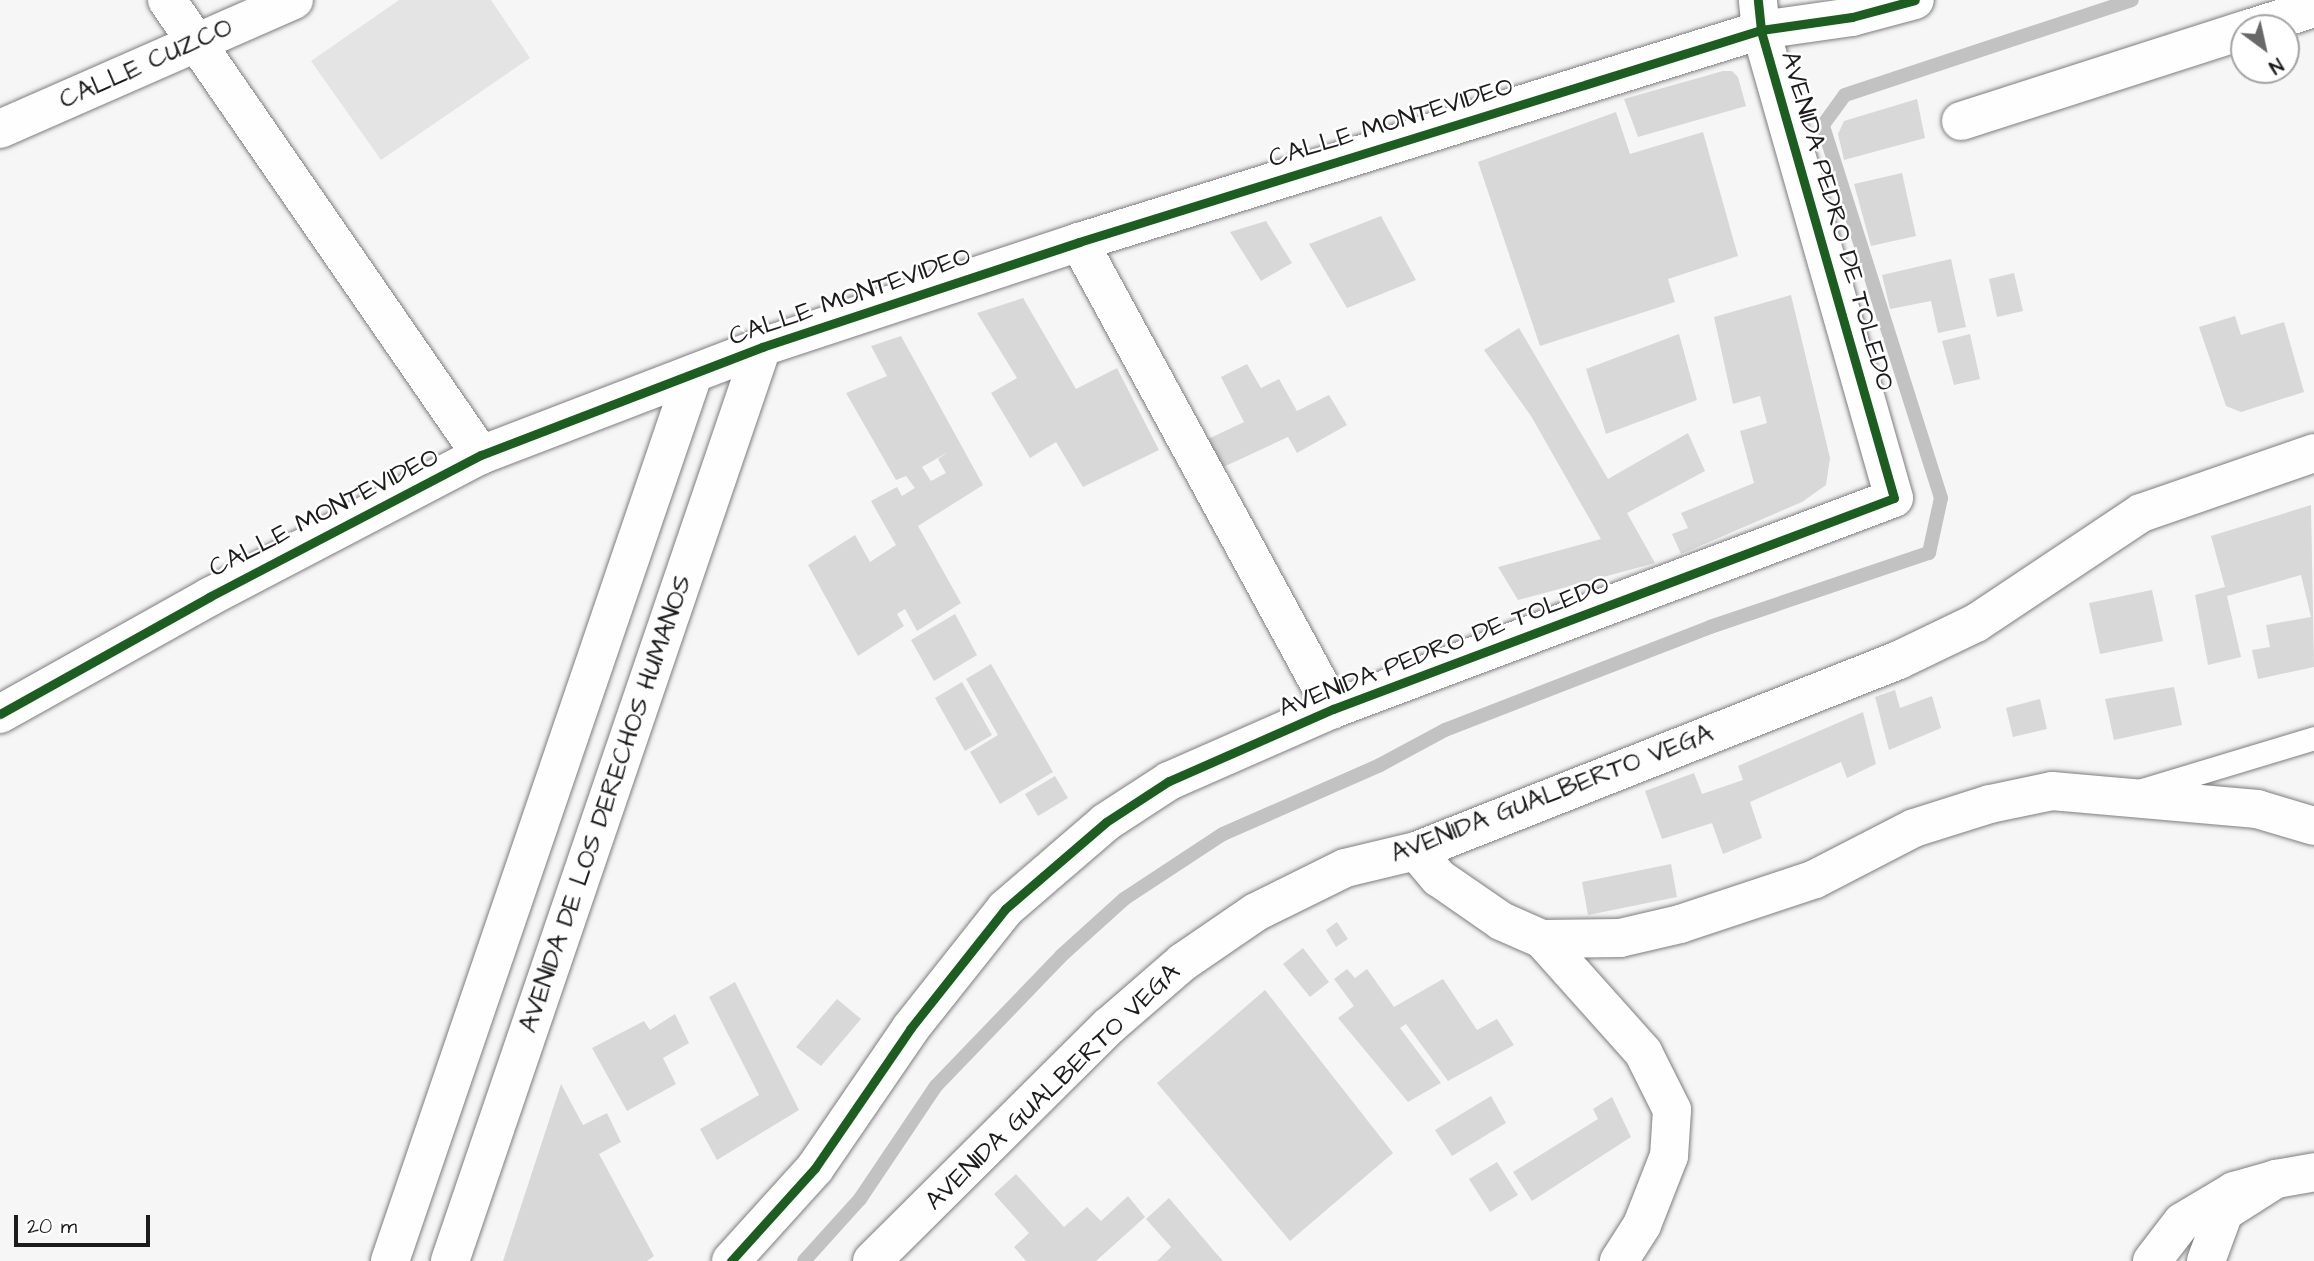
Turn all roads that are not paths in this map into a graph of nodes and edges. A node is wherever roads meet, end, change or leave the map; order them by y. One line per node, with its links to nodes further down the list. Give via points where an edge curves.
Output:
1 (167, 0): 8 (street)
2 (294, 0): 8 (street, CALLE CUZCO)
3 (1915, 0): 6 (street, CALLE MONTEVIDEO, via 1852,17)
4 (2314, 8): 5 (street)
5 (2295, 14)
6 (1759, 15): 11 (street, CALLE MONTEVIDEO); 16 (street, AVENIDA PEDRO DE TOLEDO, via 1894,498)
7 (2230, 35): 9 (street)
8 (196, 40): 10 (street, CALLE CUZCO); 15 (street)
9 (1961, 121)
10 (0, 129)
11 (1079, 242): 12 (street, CALLE MONTEVIDEO); 16 (street)
12 (762, 346): 13 (street, CALLE MONTEVIDEO); 26 (street, AVENIDA DE LOS DERECHOS HUMANOS)
13 (693, 375): 15 (street, CALLE MONTEVIDEO); 25 (street)
14 (2314, 453): 21 (street, AVENIDA GUALBERTO VEGA, via 2141,513 1976,623 1899,660)
15 (481, 455): 17 (street, CALLE MONTEVIDEO, via 209,597)
16 (1333, 709): 27 (street, AVENIDA PEDRO DE TOLEDO, via 1169,780 1106,822 1005,909 911,1029 816,1168)
17 (0, 714)
18 (2314, 738): 19 (lane)
19 (2123, 796): 20 (street, via 2257,808); 22 (street, via 2052,791 1990,804 1914,828 1815,879 1680,924 1620,938)
20 (2314, 827)
21 (1416, 851): 22 (street, via 1440,878 1501,921); 28 (street, AVENIDA GUALBERTO VEGA, via 1345,867 1256,912 1183,962 1109,1026)
22 (1542, 939): 29 (street, via 1643,1052 1672,1110 1669,1156 1642,1225)
23 (2314, 1172): 24 (street)
24 (2276, 1179): 30 (street, via 2234,1191 2182,1222); 31 (street, via 2224,1212)
25 (390, 1261)
26 (450, 1261)
27 (731, 1261)
28 (872, 1261)
29 (1619, 1261)
30 (2152, 1261)
31 (2206, 1261)

